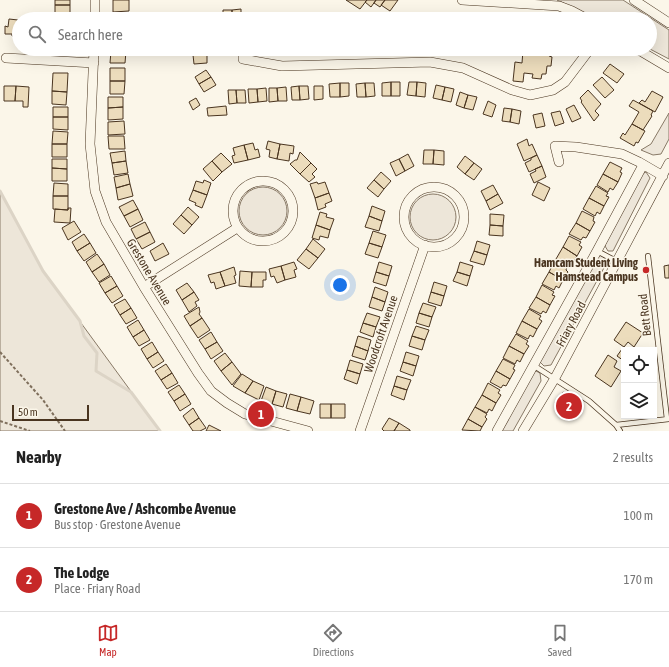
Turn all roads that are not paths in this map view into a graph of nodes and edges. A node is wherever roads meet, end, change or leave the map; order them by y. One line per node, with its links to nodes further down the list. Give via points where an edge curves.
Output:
1 (95, 0): 4 (street)
2 (462, 0): 5 (street, via 559,6)
3 (634, 0): 6 (street)
4 (95, 12)
5 (574, 12)
6 (652, 12)
7 (657, 15): 8 (street)
8 (669, 23)
9 (94, 56): 14 (street, Grestone Avenue)
10 (243, 56): 11 (street, via 243,59 282,66 430,62 463,68 512,90 530,94 553,90 565,82)
11 (585, 56)
12 (649, 56): 15 (street)
13 (6, 58): 14 (street)
14 (94, 63): 25 (street, Grestone Avenue, via 90,144 95,191 106,222)
15 (669, 68)
16 (559, 162): 18 (street, via 555,146 622,154)
17 (669, 163): 19 (street, Friary Road)
18 (643, 165): 19 (street); 22 (street, Friary Road)
19 (663, 176): 24 (street, Friary Road)
20 (237, 228): 20 (street, via 234,203 242,190 248,186 269,182 287,194 291,201 292,216 281,235 260,241 246,236); 25 (street)
21 (425, 245): 21 (street, via 418,242 408,231 405,224 405,209 412,196 418,192 432,187 447,190 458,199 464,213 464,221 458,234 446,244); 31 (street, Woodcroft Avenue)
22 (597, 251): 24 (lane); 26 (street, Friary Road)
23 (648, 256): 28 (lane, Bett Road)
24 (618, 262): 27 (street, Friary Road)
25 (144, 287): 30 (street, Grestone Avenue, via 211,391 245,414)
26 (533, 365): 27 (lane); 32 (street, Friary Road)
27 (555, 378): 29 (lane, via 589,401); 33 (street, Friary Road)
28 (668, 419): 29 (lane)
29 (616, 425): 34 (lane)
30 (308, 431)
31 (360, 431)
32 (497, 431)
33 (523, 431)
34 (620, 431)

